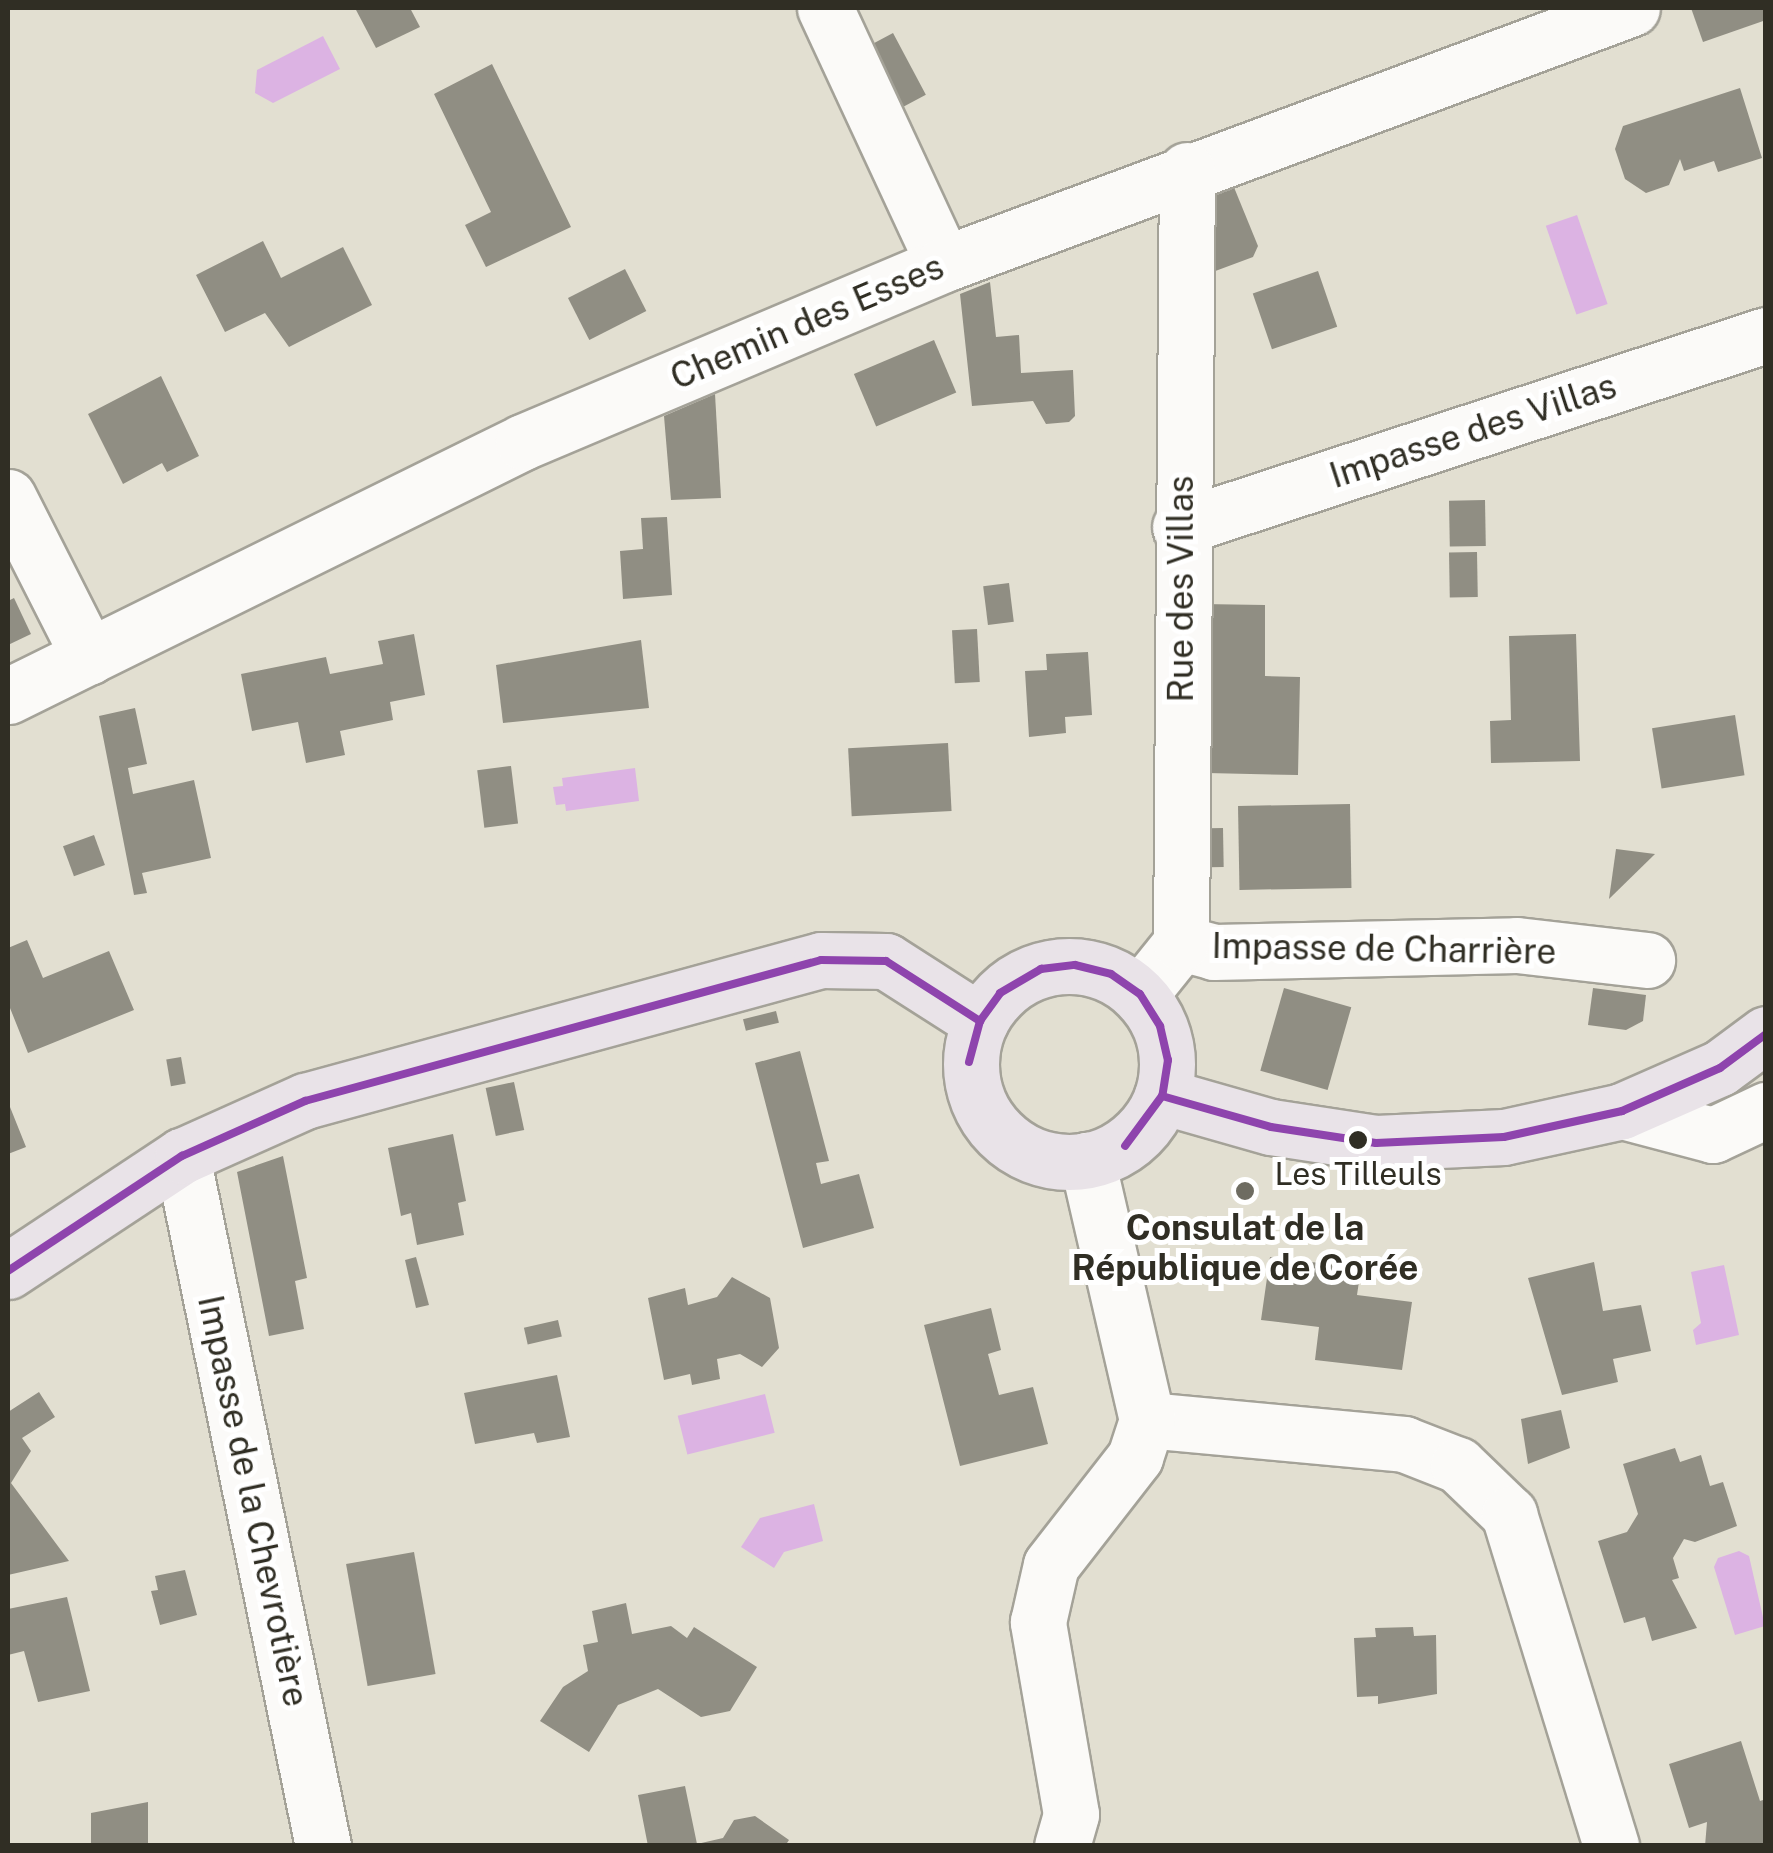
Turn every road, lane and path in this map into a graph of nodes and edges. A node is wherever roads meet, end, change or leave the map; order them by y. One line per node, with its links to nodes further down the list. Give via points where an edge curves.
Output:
1 (825, 8): 4 (street)
2 (1632, 8): 3 (street, Chemin des Esses)
3 (1186, 170): 4 (street, Chemin des Esses); 7 (street, Rue des Villas)
4 (944, 264): 8 (street, Chemin des Esses, via 523,442)
5 (1766, 335): 7 (street, Impasse des Villas)
6 (8, 497): 8 (street)
7 (1180, 527): 10 (street, Rue des Villas)
8 (89, 657): 9 (street, Chemin des Esses)
9 (8, 696)
10 (1180, 943): 11 (street, Impasse de Charrière, via 1214,952 1518,945); 12 (street)
11 (1647, 960)
12 (1140, 994): 13 (main road, via 1111,974 1075,965 1041,969 1000,993); 15 (main road, via 1160,1026 1168,1060)
13 (980, 1021): 18 (main road, via 886,961 821,960 305,1100); 19 (main road, via 969,1062 987,1121 1031,1156 1064,1164)
14 (1766, 1034): 17 (main road, via 1720,1068)
15 (1162, 1096): 17 (main road, via 1270,1127 1376,1143 1504,1137); 19 (main road, via 1125,1146)
16 (1766, 1110): 17 (street, via 1713,1136)
17 (1622, 1111)
18 (182, 1156): 20 (main road); 22 (street, Impasse de la Chevrotière)
19 (1087, 1160): 21 (street)
20 (8, 1271)
21 (1147, 1420): 23 (street, via 1135,1457 1050,1564 1038,1622 1071,1814); 24 (street, via 1404,1444 1458,1465 1510,1514)
22 (323, 1846)
23 (1062, 1846)
24 (1612, 1846)

